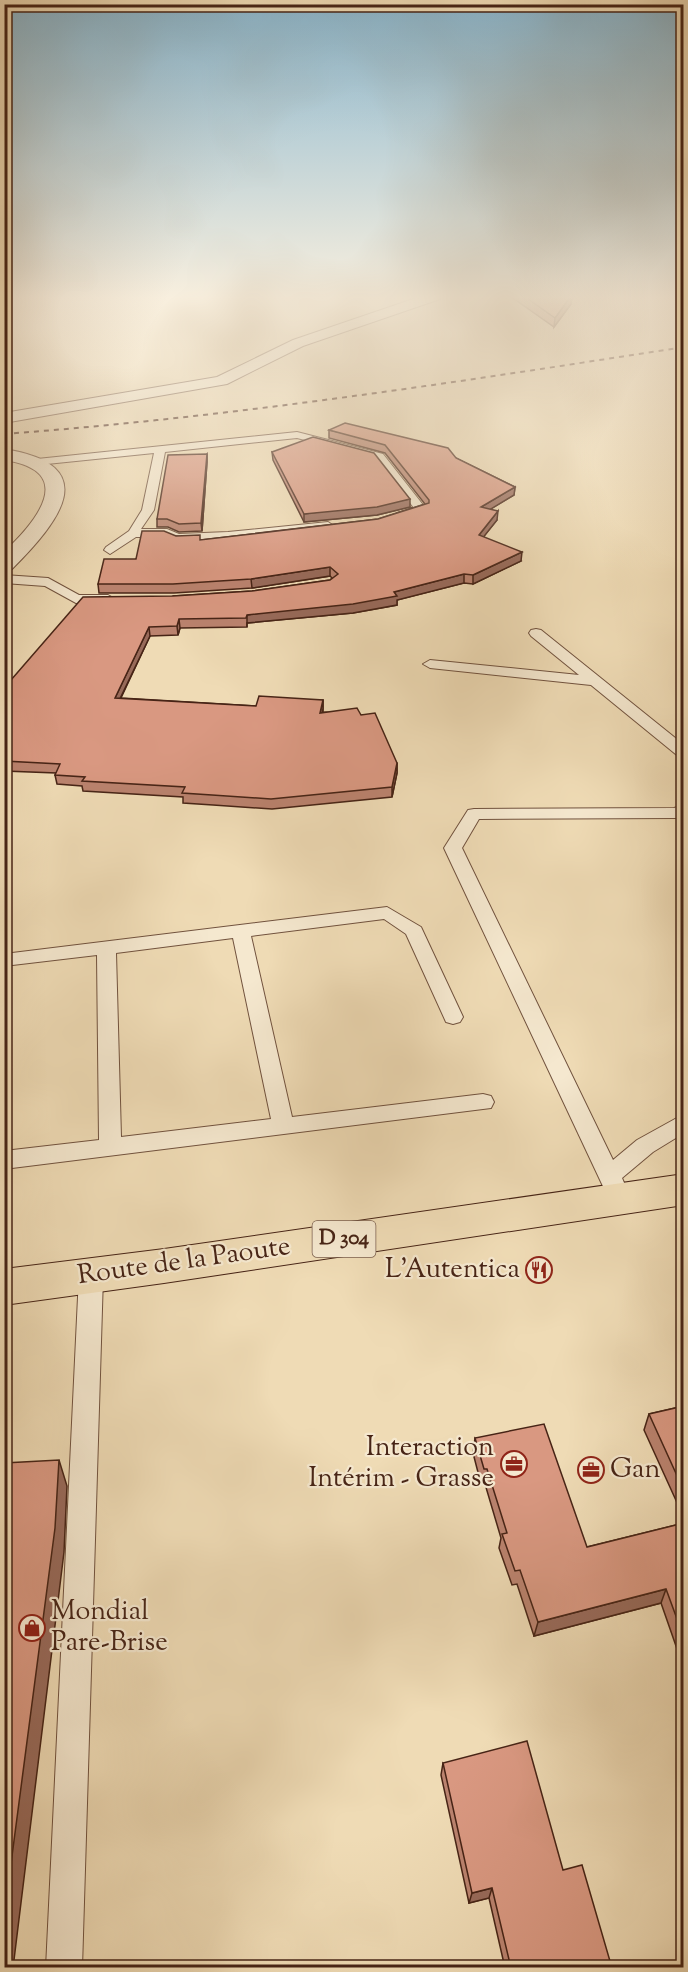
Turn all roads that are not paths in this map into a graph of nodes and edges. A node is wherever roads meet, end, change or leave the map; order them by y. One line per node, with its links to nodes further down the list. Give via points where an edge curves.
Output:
1 (180, 388): 2 (street)
2 (4, 418)
3 (160, 449): 5 (lane); 6 (lane, via 297,435 379,456 421,510); 8 (lane, via 148,510)
4 (4, 454): 5 (street)
5 (37, 462): 10 (street, via 49,472 55,498 39,529)
6 (388, 518)
7 (343, 524): 8 (lane, via 228,536 177,538 167,533)
8 (133, 533): 9 (lane)
9 (110, 550)
10 (4, 564)
11 (4, 579): 12 (lane, via 48,582 76,598)
12 (119, 599)
13 (536, 633): 15 (lane)
14 (430, 664): 15 (lane)
15 (594, 681): 16 (lane)
16 (684, 753)
17 (684, 810): 27 (lane, via 474,814 453,848)
18 (241, 932): 19 (lane); 21 (lane, via 387,913 414,931); 24 (lane)
19 (106, 948): 20 (lane); 25 (lane)
20 (4, 960)
21 (453, 1017)
22 (483, 1102): 24 (lane)
23 (684, 1122): 27 (lane, via 645,1146)
24 (283, 1127): 25 (lane)
25 (110, 1148): 26 (lane)
26 (4, 1160)
27 (614, 1188): 28 (main road, Route de la Paoute / D 304); 29 (main road, Route de la Paoute / D 304)
28 (684, 1189)
29 (91, 1276): 30 (main road, Route de la Paoute / D 304); 31 (lane)
30 (4, 1287)
31 (64, 1968)

